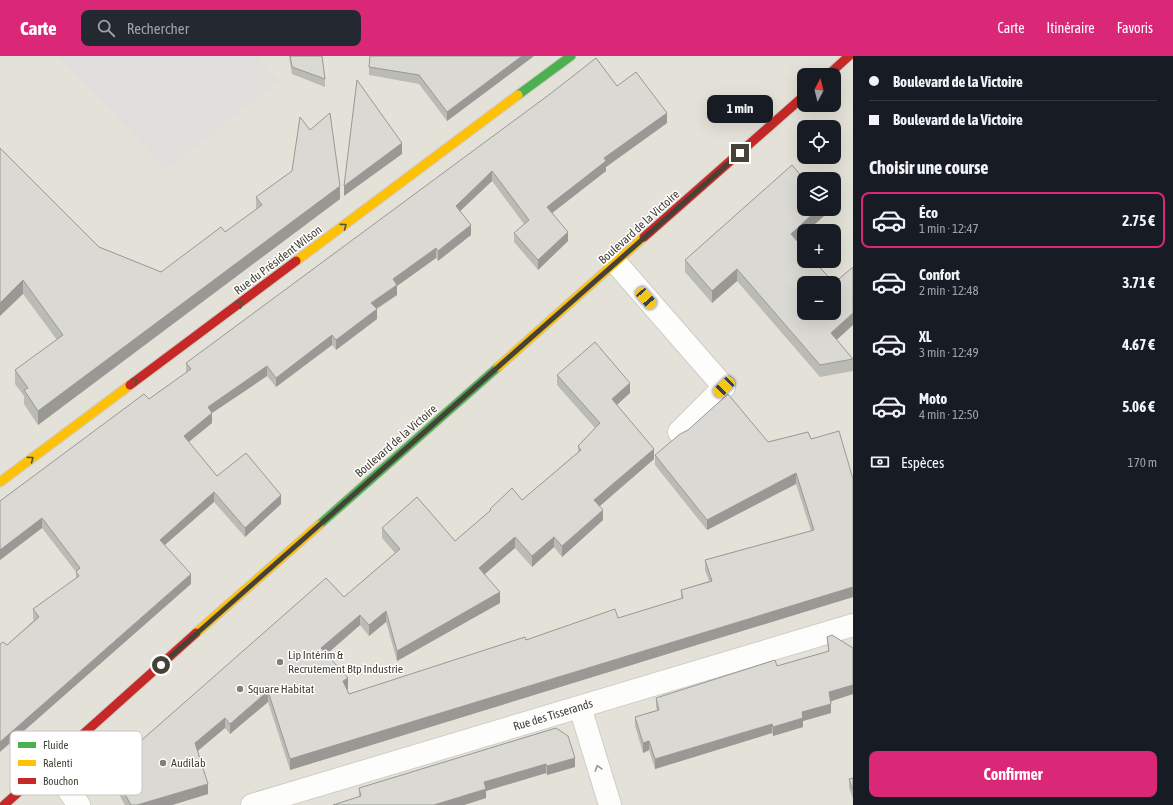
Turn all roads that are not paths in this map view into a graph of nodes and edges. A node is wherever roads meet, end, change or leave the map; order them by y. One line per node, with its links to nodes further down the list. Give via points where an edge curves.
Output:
1 (571, 56): 7 (main road, Rue du Président Wilson, one-way to 1)
2 (849, 56): 3 (main road)
3 (836, 68)
4 (797, 102): 5 (main road, Boulevard de la Victoire)
5 (616, 263): 6 (street, via 724,387); 10 (main road, Boulevard de la Victoire)
6 (678, 432)
7 (0, 482)
8 (853, 625): 9 (street, Rue des Tisserands)
9 (580, 707): 13 (street, Rue des Tisserands); 17 (street, one-way to 9)
10 (85, 731)
11 (15, 795): 14 (main road, Boulevard de la Victoire)
12 (72, 795): 15 (street)
13 (295, 799): 16 (street, Rue des Tisserands)
14 (4, 805)
15 (79, 805)
16 (252, 805)
17 (610, 805)

